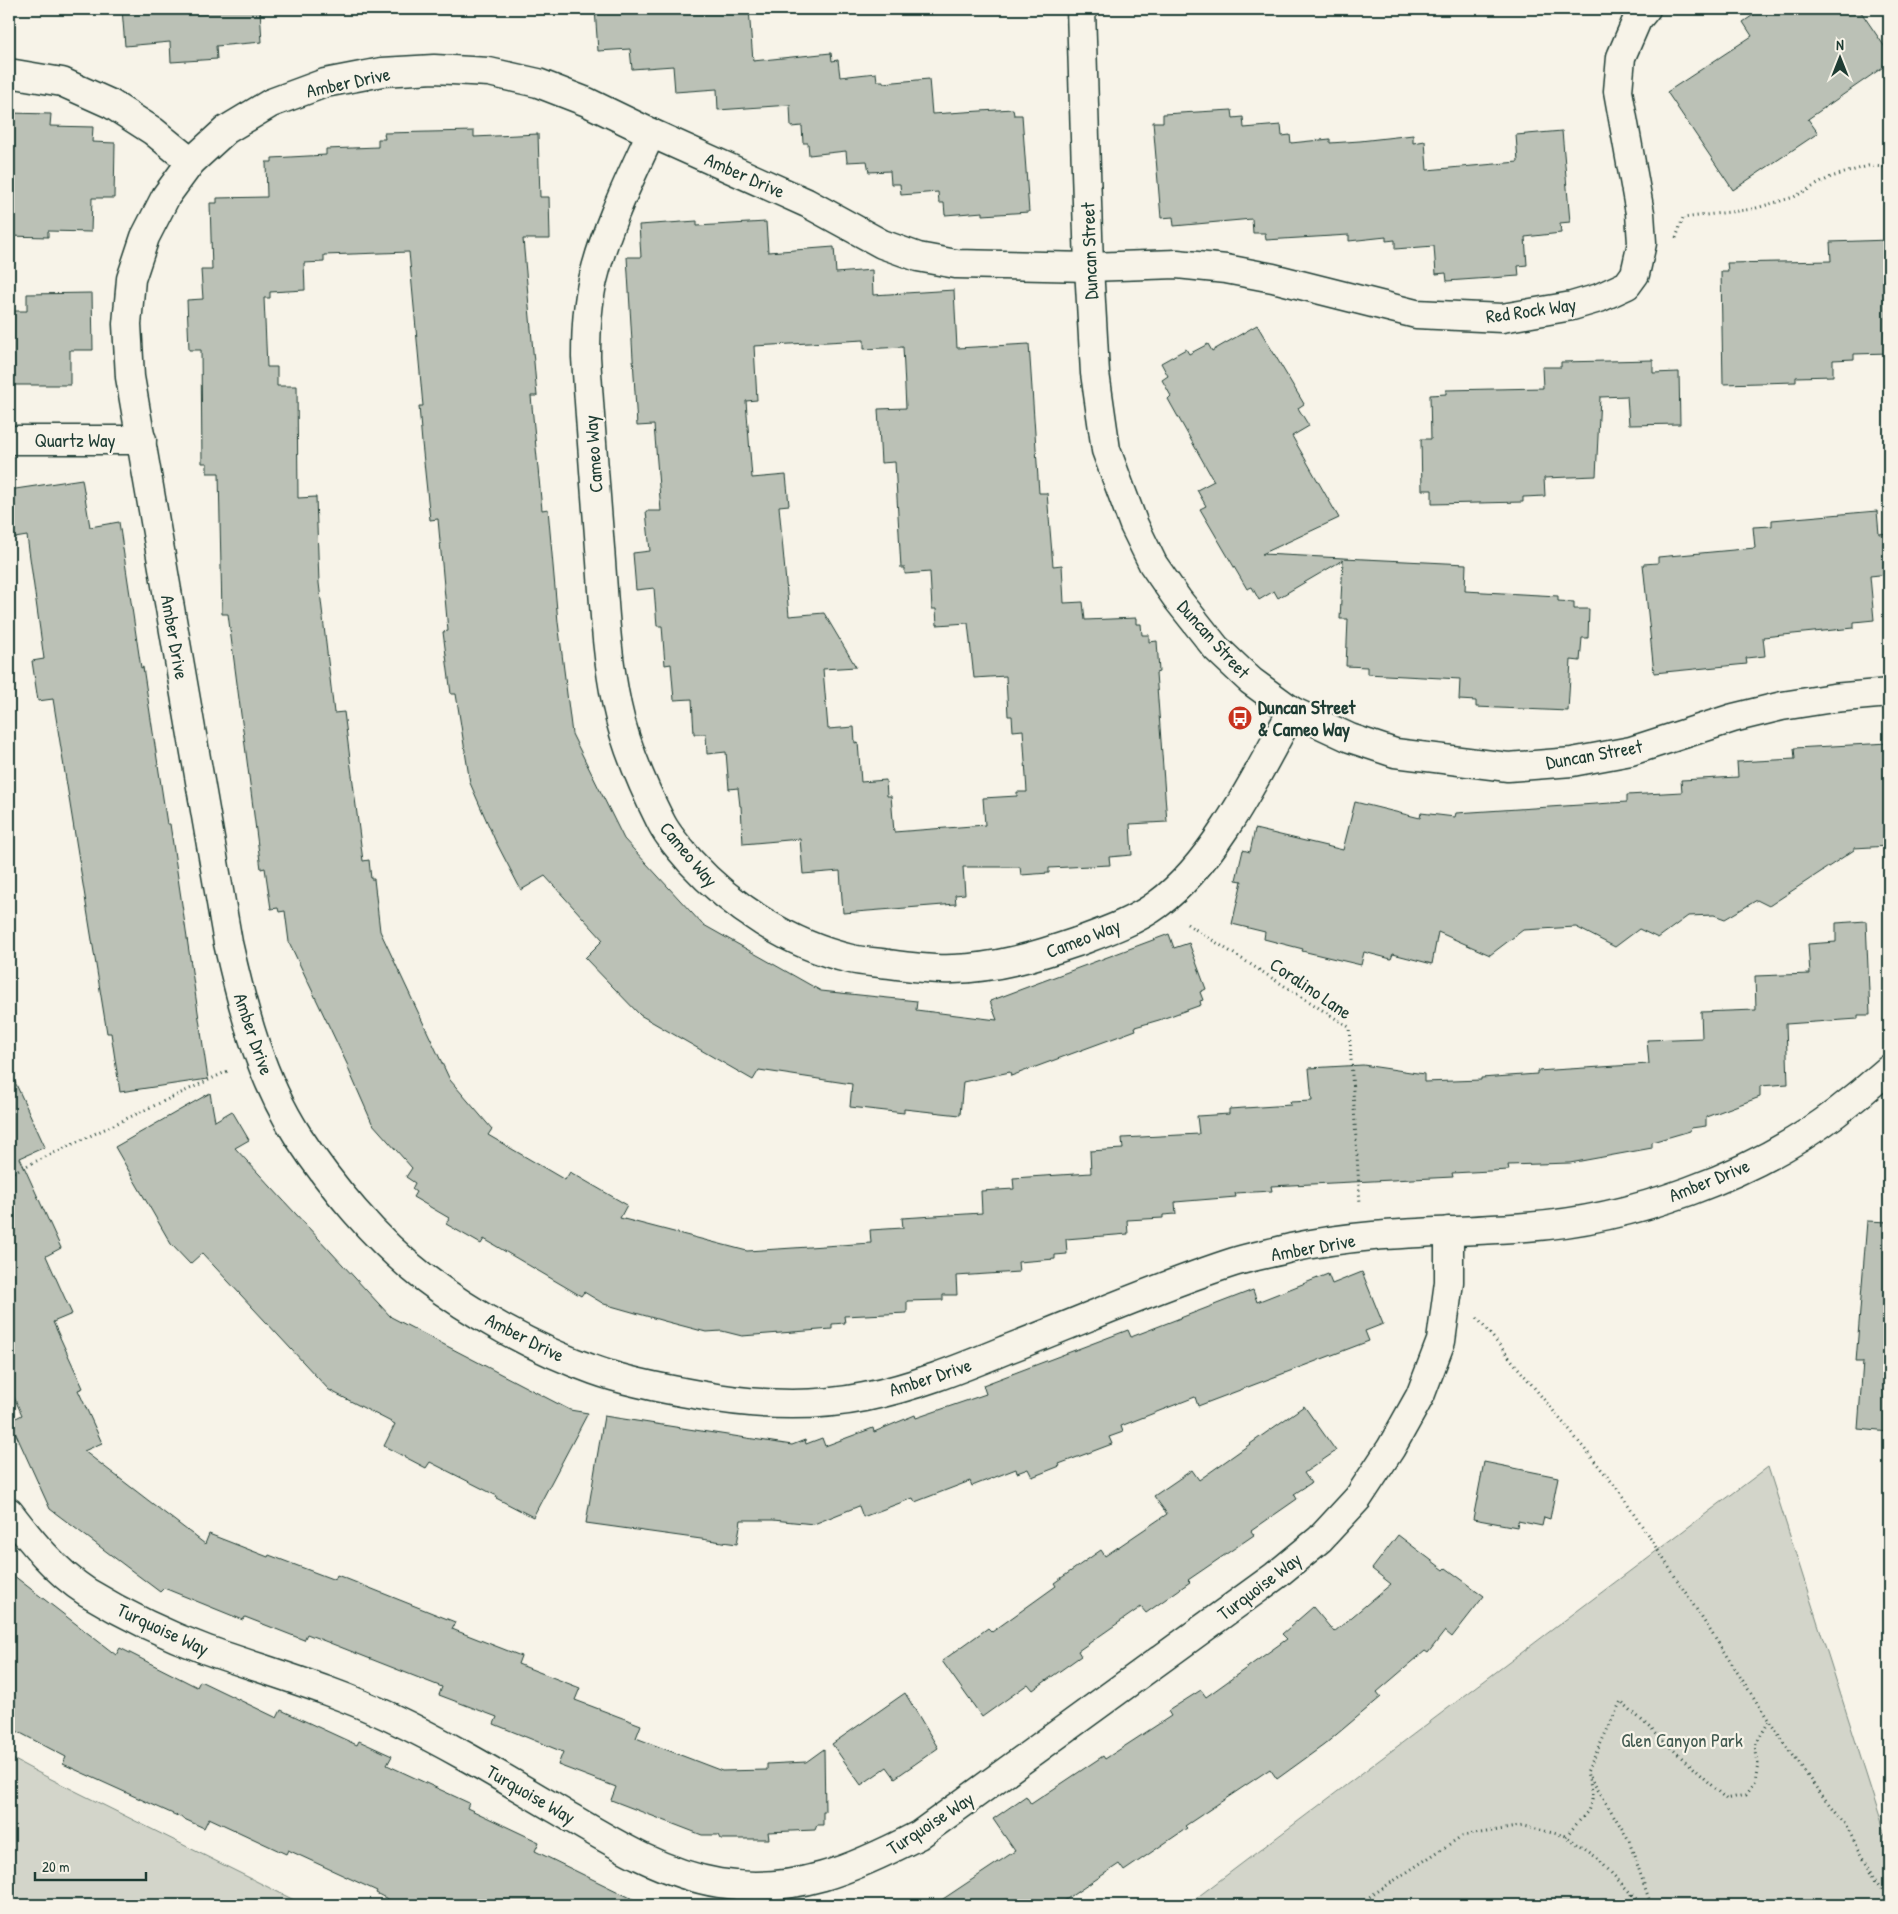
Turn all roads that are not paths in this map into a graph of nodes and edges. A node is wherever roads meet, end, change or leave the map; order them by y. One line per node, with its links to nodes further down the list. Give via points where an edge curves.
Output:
1 (1081, 9): 6 (street, Duncan Street)
2 (1646, 9): 6 (street, Red Rock Way, via 1637,20 1620,57 1618,90 1640,213 1642,242 1635,274 1627,285 1599,298 1502,318 1416,314 1226,269 1177,264)
3 (9, 73): 5 (street, via 62,82 111,104)
4 (651, 133): 5 (street, Amber Drive, via 538,83 489,72 391,71 324,83 271,103 226,130); 6 (street, Amber Drive, via 807,203 882,244 918,257 956,264); 10 (street, Cameo Way, via 600,254 586,321 608,649 617,707 632,756 662,824 677,846 720,891 780,931 815,948 852,959 952,970 1002,964 1037,955 1114,929 1158,904 1189,875 1243,800)
5 (191, 162): 8 (street, Amber Drive, via 157,212 131,279 128,324 130,377)
6 (1089, 267): 10 (street, Duncan Street, via 1095,373 1106,450 1134,525 1152,564 1216,648 1251,681)
7 (9, 440): 8 (street, Quartz Way)
8 (142, 440): 12 (street, Amber Drive, via 228,944 241,1004 265,1073 296,1132 330,1181 371,1228 421,1275 476,1312 533,1345 596,1372 667,1390 734,1401 800,1404 861,1398 922,1383 1238,1260 1306,1245)
9 (1889, 693): 10 (street, Duncan Street, via 1782,706 1631,751 1572,762 1508,767 1395,753 1350,738)
10 (1292, 712)
11 (1889, 1069): 12 (street, Amber Drive, via 1834,1115 1779,1150 1720,1179 1658,1201 1593,1218 1531,1227)
12 (1449, 1231): 13 (street, Turquoise Way, via 1449,1282 1441,1340 1420,1396 1358,1498 1320,1539 1275,1576 919,1835 870,1860 822,1878 773,1886 719,1883 674,1871 627,1850 456,1750 390,1717 333,1692 204,1649 140,1621 85,1590 40,1552)
13 (9, 1512)

